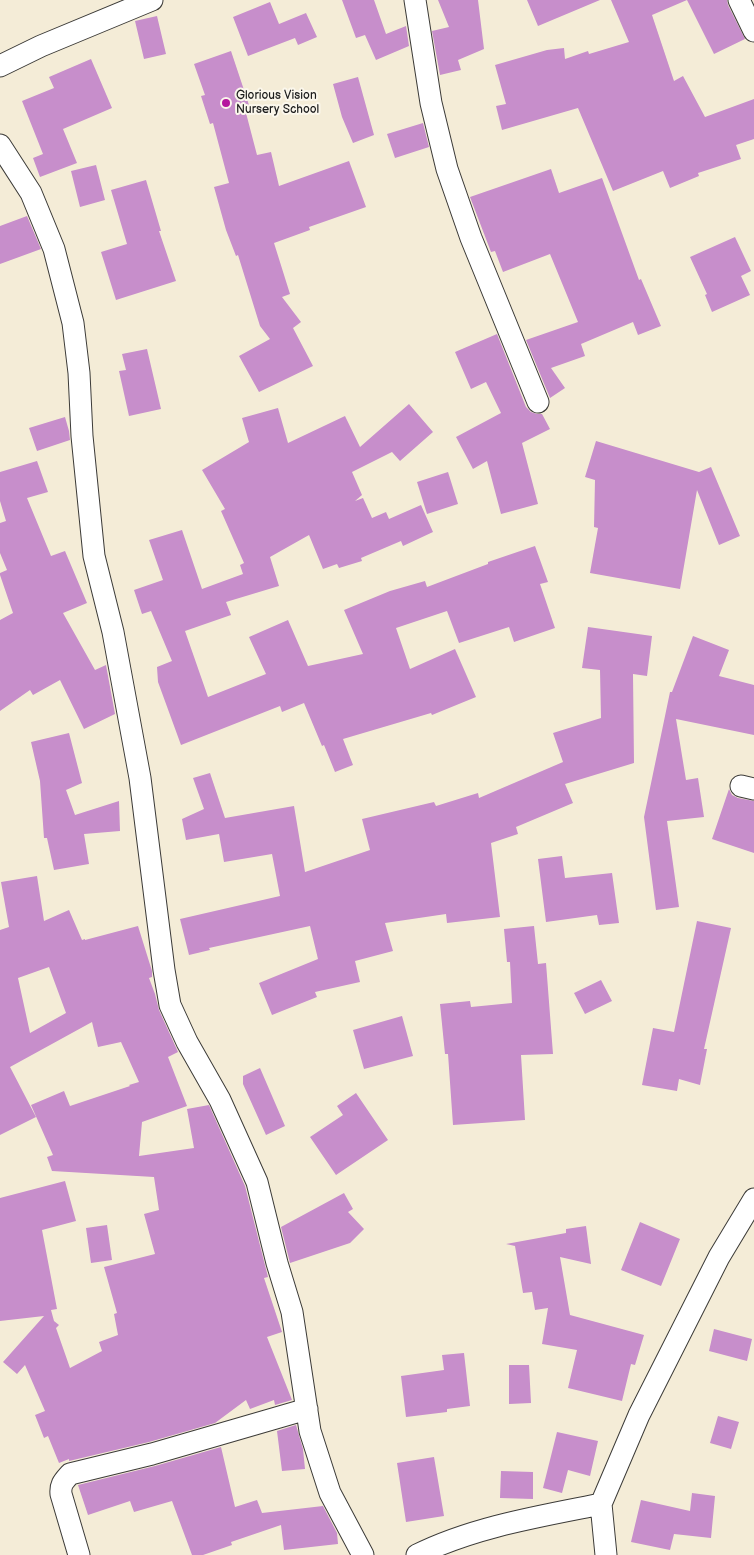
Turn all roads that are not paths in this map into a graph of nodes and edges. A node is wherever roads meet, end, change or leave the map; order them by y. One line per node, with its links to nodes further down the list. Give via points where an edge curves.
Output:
1 (152, 0): 5 (street)
2 (415, 0): 7 (street, via 431,103 447,169 471,238)
3 (739, 0): 4 (street)
4 (754, 31)
5 (0, 66)
6 (0, 145): 9 (street, via 31,193 54,249 73,323 94,556 113,632 140,778 170,1005 220,1100 256,1182 292,1312)
7 (538, 402)
8 (754, 1200): 10 (street, via 719,1258 639,1415)
9 (307, 1409): 11 (street, via 70,1474 60,1486); 12 (street, via 310,1431 330,1493)
10 (602, 1504): 13 (street, via 492,1528); 14 (street)
11 (79, 1555)
12 (363, 1555)
13 (417, 1555)
14 (606, 1555)

